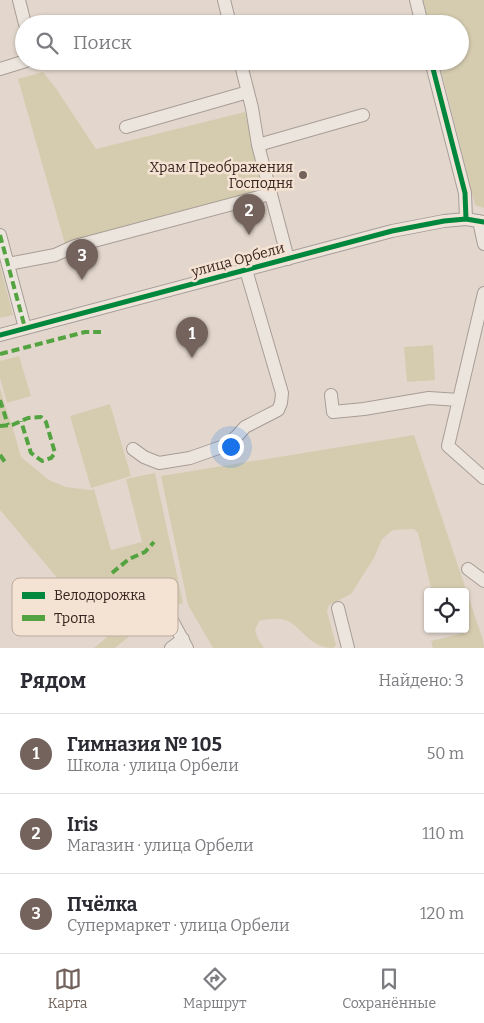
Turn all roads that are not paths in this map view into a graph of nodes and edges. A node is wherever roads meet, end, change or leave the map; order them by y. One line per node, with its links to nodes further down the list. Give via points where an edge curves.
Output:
1 (18, 0): 4 (street)
2 (224, 0): 5 (street)
3 (416, 0): 6 (street)
4 (22, 15)
5 (228, 15)
6 (420, 15)
7 (15, 64): 8 (street)
8 (0, 69)
9 (242, 70): 11 (street)
10 (433, 70): 16 (street, via 465,193)
11 (248, 92): 13 (street); 14 (street)
12 (363, 115): 14 (street)
13 (126, 127)
14 (258, 145): 15 (street)
15 (270, 194): 20 (street); 21 (street, via 75,246 55,255)
16 (466, 218): 17 (street, улица Орбели); 20 (street, улица Орбели, via 392,231)
17 (481, 222): 19 (street)
18 (0, 235): 21 (street)
19 (484, 244)
20 (288, 259): 22 (street, улица Орбели)
21 (8, 264): 24 (street)
22 (246, 270): 24 (street, улица Орбели); 28 (street, via 282,393 278,410 245,427 224,446 190,458 159,463)
23 (484, 293): 27 (street)
24 (25, 328): 25 (street, улица Орбели)
25 (0, 335)
26 (331, 395): 27 (street, via 333,412 429,398)
27 (459, 400): 29 (street, via 448,446)
28 (133, 449)
29 (484, 478)
30 (468, 569): 31 (street)
31 (484, 581)
32 (338, 608): 36 (street)
33 (178, 631): 34 (street)
34 (185, 643): 35 (street)
35 (171, 648)
36 (348, 648)

